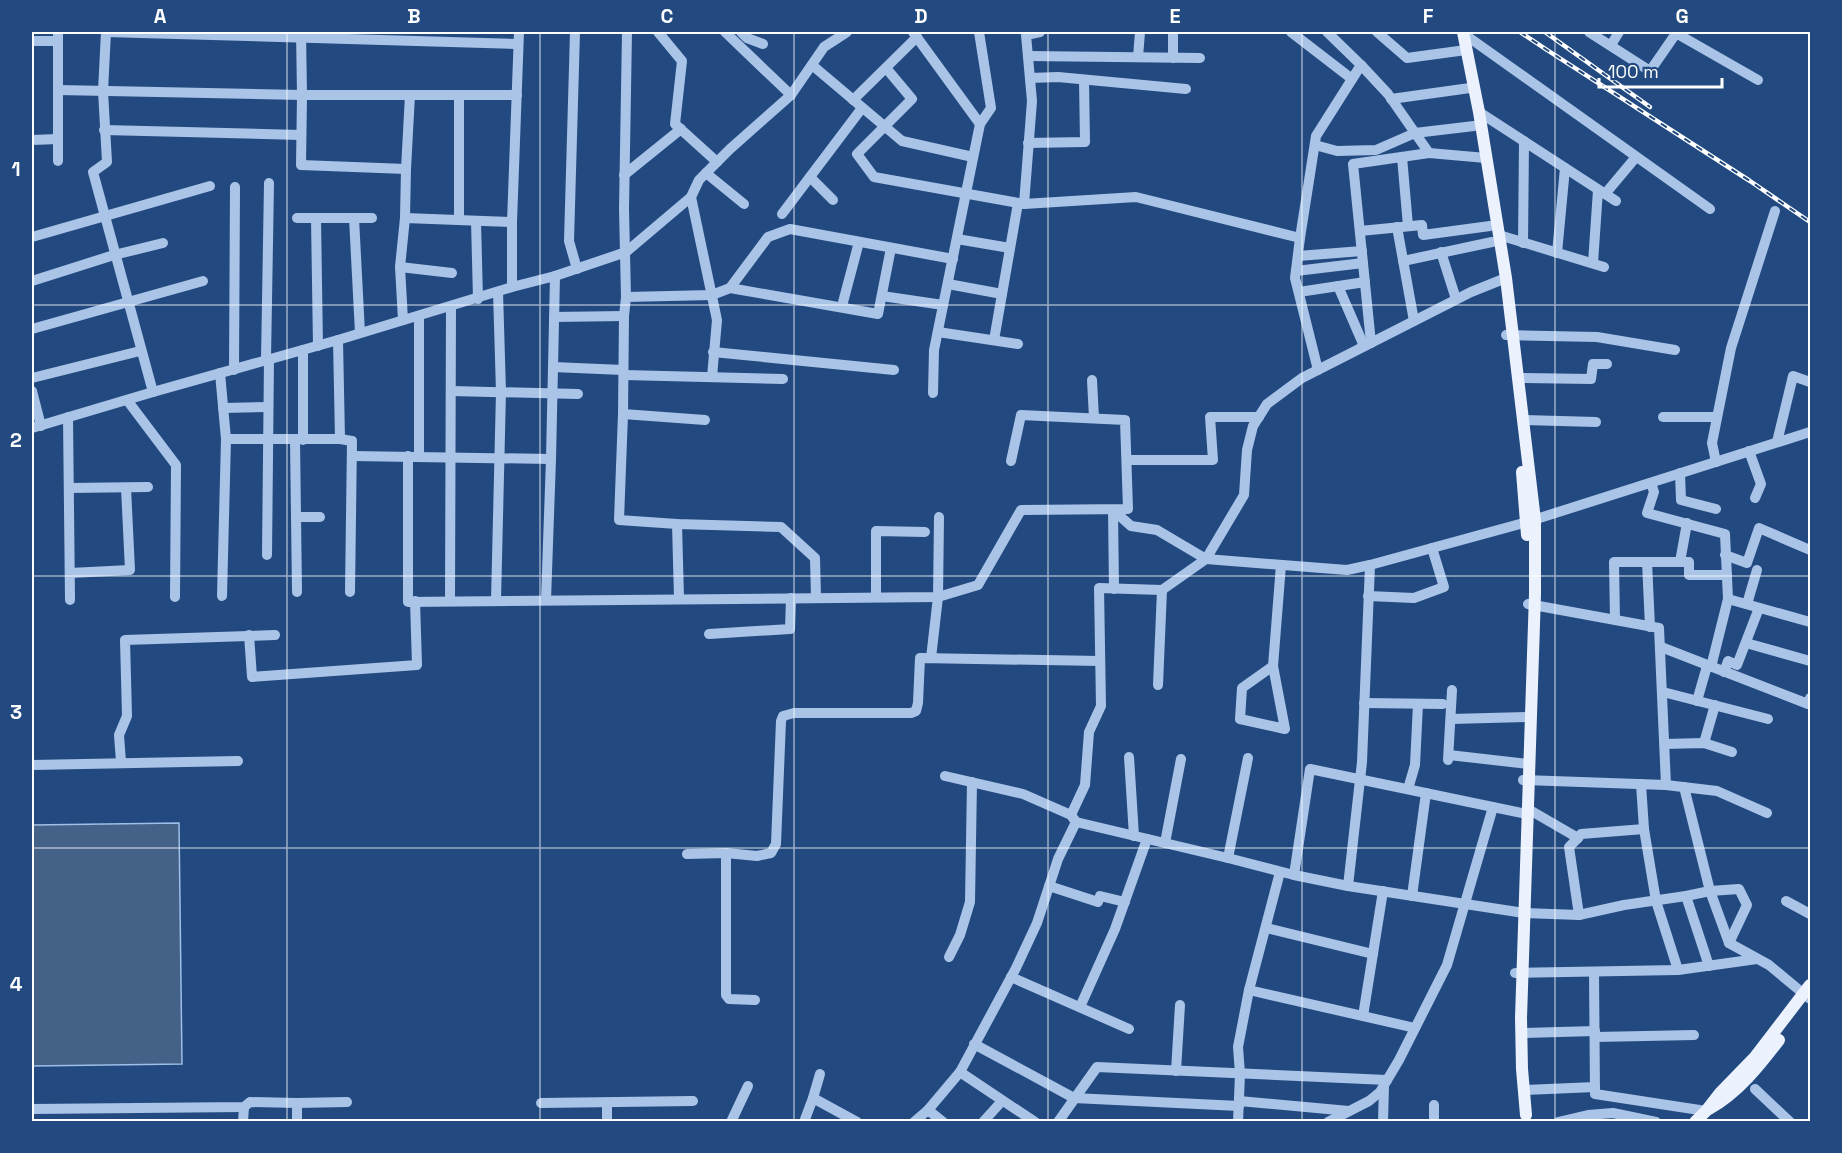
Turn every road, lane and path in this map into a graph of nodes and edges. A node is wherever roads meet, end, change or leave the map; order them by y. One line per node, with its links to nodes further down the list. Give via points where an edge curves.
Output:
1 (106, 32): 21 (street); 42 (street)
2 (519, 32): 24 (street)
3 (575, 32): 118 (street, via 569,241)
4 (627, 32): 73 (street)
5 (658, 32): 54 (street, via 682,61 675,124)
6 (725, 32): 46 (street)
7 (741, 32): 25 (street)
8 (847, 32): 32 (street, via 824,47)
9 (979, 32): 51 (street, via 991,108)
10 (1040, 32): 28 (street, via 1026,35)
11 (1140, 32): 29 (street)
12 (1173, 32): 30 (street)
13 (1291, 32): 36 (street)
14 (1327, 32): 33 (street)
15 (1377, 32): 27 (street, via 1407,58)
16 (1589, 32): 26 (street)
17 (1619, 32): 26 (street)
18 (1676, 32): 26 (street, via 1650,71); 38 (street)
19 (1463, 33): 27 (main road); 66 (street)
20 (915, 34): 34 (street); 51 (street)
21 (301, 35): 24 (street); 45 (street)
22 (58, 36): 23 (street); 41 (street)
23 (32, 41)
24 (518, 44): 47 (street)
25 (763, 44)
26 (1611, 45)
27 (1467, 52): 39 (main road); 50 (main road)
28 (1028, 56): 29 (street); 35 (street)
29 (1138, 57): 30 (street)
30 (1173, 58): 31 (street)
31 (1200, 58)
32 (812, 65): 46 (street); 49 (street)
33 (1361, 65): 36 (street); 48 (street)
34 (886, 68): 49 (street); 52 (street, via 912,99)
35 (1030, 78): 37 (street); 61 (street)
36 (1352, 79): 62 (street, via 1316,136)
37 (1084, 80): 40 (street); 61 (street, via 1085,142)
38 (1758, 80)
39 (1470, 88): 48 (street); 53 (main road)
40 (1186, 89)
41 (58, 90): 42 (street); 58 (street)
42 (103, 91): 45 (street); 55 (street)
43 (410, 94): 44 (street); 45 (street); 71 (street)
44 (459, 94): 47 (street); 94 (street)
45 (302, 95): 57 (street)
46 (791, 95): 69 (street)
47 (517, 96): 96 (street)
48 (1391, 99): 56 (street)
49 (858, 104): 52 (street); 74 (street)
50 (1479, 112): 60 (street); 67 (main road)
51 (980, 124): 64 (street)
52 (884, 126): 64 (street, via 902,141); 79 (street, via 857,154 874,177)
53 (1474, 126): 56 (street); 67 (main road)
54 (681, 129): 69 (street); 73 (street)
55 (104, 130): 57 (street); 88 (street, via 107,162 93,172)
56 (1415, 133): 62 (street, via 1376,150 1337,151); 63 (street)
57 (301, 135): 71 (street, via 301,165)
58 (58, 139): 59 (street); 68 (street)
59 (32, 140)
60 (1524, 141): 70 (street); 105 (street)
61 (1029, 143): 84 (street)
62 (1315, 145): 101 (street)
63 (1429, 153): 65 (street); 67 (street)
64 (973, 157): 79 (street)
65 (1402, 157): 97 (street); 98 (street, via 1353,164)
66 (1636, 157): 78 (street); 85 (street)
67 (1483, 158): 99 (main road)
68 (58, 161)
69 (717, 162): 72 (street)
70 (1565, 168): 78 (street); 111 (street)
71 (406, 169): 93 (street)
72 (706, 173): 80 (street); 83 (street)
73 (624, 175): 109 (street)
74 (810, 177): 81 (street); 87 (street)
75 (269, 183): 160 (street)
76 (210, 186): 88 (street)
77 (235, 188): 163 (street)
78 (1601, 192): 82 (street); 111 (street, via 1599,265)
79 (966, 193): 84 (street); 102 (street)
80 (691, 197): 109 (street); 133 (street)
81 (833, 200)
82 (1616, 201)
83 (744, 204)
84 (1021, 204): 101 (street, via 1136,197); 107 (street)
85 (1710, 209)
86 (1775, 211): 188 (street, via 1731,348)
87 (782, 214)
88 (104, 215): 100 (street); 112 (street)
89 (297, 218): 90 (street)
90 (316, 218): 91 (street); 155 (street)
91 (354, 218): 92 (street); 149 (street)
92 (372, 218)
93 (405, 218): 94 (street); 117 (street)
94 (459, 220): 95 (street)
95 (476, 221): 96 (street); 136 (street)
96 (512, 222): 128 (street)
97 (1403, 227): 98 (street); 99 (street, via 1422,225 1423,235); 115 (street)
98 (1360, 231): 108 (street)
99 (1494, 234): 105 (street); 110 (street); 122 (main road)
100 (32, 237)
101 (1300, 238): 113 (street)
102 (957, 239): 107 (street); 114 (street)
103 (859, 242): 106 (street); 129 (street, via 790,229 768,237); 140 (street)
104 (163, 243): 112 (street)
105 (1523, 243): 111 (street)
106 (891, 248): 114 (street); 134 (street)
107 (1010, 248): 132 (street)
108 (1362, 251): 113 (street); 116 (street)
109 (626, 252): 118 (street); 135 (street)
110 (1441, 252): 115 (street); 137 (street)
111 (1557, 253)
112 (114, 255): 123 (street); 138 (street)
113 (1298, 256): 119 (street)
114 (953, 259): 126 (street)
115 (1403, 261): 146 (street)
116 (1363, 263): 119 (street); 125 (street)
117 (400, 267): 120 (street); 145 (street)
118 (577, 269): 121 (street)
119 (1296, 271): 131 (street)
120 (452, 273)
121 (555, 276): 128 (street); 144 (street)
122 (1502, 280): 137 (street); 150 (main road)
123 (32, 281)
124 (203, 281): 138 (street)
125 (1365, 282): 127 (street); 154 (street)
126 (948, 284): 132 (street); 139 (street)
127 (1338, 286): 131 (street); 154 (street)
128 (512, 287): 130 (street)
129 (730, 288): 133 (street); 140 (street)
130 (498, 292): 136 (street); 177 (street)
131 (1299, 292): 165 (street)
132 (1002, 294): 152 (street)
133 (712, 295): 135 (street); 159 (street, via 717,320)
134 (882, 296): 139 (street); 140 (street, via 878,314)
135 (627, 297): 143 (street)
136 (478, 299): 141 (street)
137 (1456, 299): 146 (street)
138 (128, 302): 147 (street); 158 (street)
139 (943, 305): 148 (street)
140 (842, 306)
141 (451, 307): 142 (street); 175 (street)
142 (419, 316): 145 (street); 202 (street)
143 (624, 316): 144 (street); 166 (street)
144 (554, 317): 162 (street)
145 (403, 321): 149 (street)
146 (1414, 321): 154 (street)
147 (32, 328)
148 (938, 332): 152 (street); 179 (street)
149 (360, 333): 151 (street)
150 (1510, 335): 157 (street, via 1597,337); 170 (main road); 220 (main road)
151 (338, 340): 155 (street); 197 (street)
152 (994, 340): 153 (street)
153 (1018, 344)
154 (1368, 345): 165 (street)
155 (318, 346): 156 (street)
156 (303, 350): 160 (street); 198 (street)
157 (1675, 350)
158 (140, 351): 169 (street); 176 (street)
159 (713, 351): 164 (street); 168 (street)
160 (267, 360): 163 (street); 182 (street)
161 (1607, 364): 170 (street, via 1593,364 1591,379)
162 (553, 367): 166 (street); 178 (street)
163 (234, 370): 167 (street)
164 (894, 370)
165 (1318, 370): 186 (street, via 1267,404)
166 (623, 372): 168 (street); 184 (street)
167 (220, 373): 176 (street); 183 (street)
168 (712, 377): 171 (street)
169 (32, 378)
170 (1519, 378): 191 (main road)
171 (783, 379)
172 (1092, 380): 189 (street)
173 (1810, 382): 199 (street, via 1793,376)
174 (32, 391): 193 (street)
175 (451, 391): 177 (street); 203 (street)
176 (153, 392): 181 (street)
177 (501, 392): 178 (street); 204 (street)
178 (552, 393): 180 (street); 205 (street)
179 (933, 393)
180 (578, 394)
181 (127, 400): 185 (street); 242 (street, via 176,465)
182 (268, 407): 183 (street); 196 (street)
183 (224, 408): 195 (street)
184 (623, 414): 190 (street); 221 (street, via 619,520)
185 (68, 417): 193 (street); 212 (street)
186 (1259, 417): 206 (street, via 1210,417 1213,460); 228 (street, via 1247,450 1244,495)
187 (1663, 417): 188 (street)
188 (1717, 417): 208 (street, via 1712,442)
189 (1094, 418): 206 (street, via 1125,420); 207 (street, via 1021,415)
190 (705, 420)
191 (1524, 420): 192 (street); 220 (main road)
192 (1596, 422)
193 (36, 427)
194 (1810, 432): 199 (street)
195 (226, 439): 196 (street); 240 (street)
196 (269, 439): 198 (street); 226 (street)
197 (340, 439): 198 (street); 201 (street, via 352,441)
198 (299, 440): 217 (street)
199 (1777, 442): 200 (street)
200 (1749, 451): 208 (street); 214 (street, via 1761,484)
201 (352, 456): 202 (street); 239 (street)
202 (414, 456): 203 (street); 251 (street, via 408,602)
203 (450, 456): 204 (street); 252 (street)
204 (500, 458): 205 (street); 253 (street)
205 (551, 459): 250 (street)
206 (1126, 460): 216 (street, via 1128,509)
207 (1011, 461)
208 (1716, 462): 209 (street)
209 (1680, 473): 210 (street); 215 (street, via 1681,500)
210 (1651, 483): 220 (street); 222 (street, via 1654,492 1647,513)
211 (148, 487): 213 (street)
212 (69, 488): 213 (street); 234 (street)
213 (126, 488): 234 (street, via 130,570)
214 (1755, 498)
215 (1716, 509)
216 (1113, 510): 228 (street, via 1131,526 1157,530); 236 (street); 245 (street, via 1021,510 978,585)
217 (296, 517): 219 (street); 238 (street)
218 (939, 517): 245 (street)
219 (320, 518)
220 (1531, 521): 224 (street); 254 (main road)
221 (677, 524): 243 (street, via 781,527 815,558); 246 (street)
222 (1687, 524): 227 (street, via 1725,534); 230 (street)
223 (925, 532): 244 (street, via 876,531)
224 (1432, 548): 232 (street); 241 (street, via 1444,587 1414,598)
225 (1810, 550): 227 (street, via 1759,528 1746,563)
226 (267, 555)
227 (1725, 555): 235 (street)
228 (1206, 559): 231 (street); 237 (street)
229 (1647, 562): 230 (street); 257 (street, via 1614,562); 259 (street)
230 (1680, 562): 235 (street, via 1689,562 1689,575)
231 (1281, 565): 232 (street, via 1347,570); 268 (street)
232 (1370, 566): 241 (street)
233 (1757, 570): 255 (street)
234 (70, 573): 249 (street)
235 (1727, 575): 248 (street)
236 (1114, 589): 237 (street); 266 (street, via 1099,588)
237 (1162, 590): 271 (street)
238 (297, 592)
239 (351, 592)
240 (222, 596)
241 (1368, 596): 276 (street)
242 (175, 597)
243 (816, 597): 244 (street); 247 (street)
244 (876, 597): 245 (street)
245 (938, 597): 265 (street)
246 (679, 598): 247 (street); 250 (street)
247 (791, 598): 260 (street, via 789,629)
248 (1728, 599): 255 (street); 269 (street)
249 (70, 600)
250 (546, 600): 253 (street)
251 (416, 601): 252 (street); 264 (street, via 417,665 252,676)
252 (450, 601): 253 (street)
253 (496, 601)
254 (1532, 604): 257 (street); 280 (main road); 291 (main road)
255 (1747, 604): 256 (street)
256 (1759, 608): 258 (street); 262 (street)
257 (1615, 620): 259 (street)
258 (1810, 622)
259 (1650, 627): 263 (street, via 1659,628)
260 (709, 633)
261 (249, 635): 264 (street); 264 (street, via 271,635); 290 (street, via 125,640 127,716 119,735)
262 (1746, 643): 267 (street); 270 (street, via 1737,665 1728,661)
263 (1661, 647): 269 (street); 273 (street)
264 (251, 657)
265 (931, 658): 266 (street); 311 (street, via 920,658 916,711 783,716 774,849 758,856)
266 (1100, 661): 305 (street, via 1101,706 1089,732 1085,785)
267 (1810, 661)
268 (1273, 666): 268 (street, via 1283,719 1285,729 1240,719 1242,688)
269 (1708, 666): 270 (street); 275 (street)
270 (1724, 672): 274 (street, via 1808,704)
271 (1158, 685)
272 (1452, 690): 281 (street)
273 (1663, 692): 275 (street); 284 (street)
274 (1810, 698)
275 (1697, 701): 279 (street)
276 (1364, 703): 277 (street); 294 (street)
277 (1418, 704): 278 (street); 300 (street, via 1415,765)
278 (1443, 704)
279 (1715, 705): 282 (street); 283 (street)
280 (1526, 717): 281 (street); 291 (main road)
281 (1451, 719): 291 (street, via 1448,758)
282 (1768, 719)
283 (1704, 743): 284 (street); 285 (street)
284 (1665, 744): 298 (street)
285 (1732, 752)
286 (1129, 757): 307 (street)
287 (1248, 758): 313 (street)
288 (1182, 759): 310 (street)
289 (238, 761): 290 (street)
290 (121, 762): 292 (street)
291 (1526, 764): 295 (main road)
292 (32, 765)
293 (945, 776): 296 (street)
294 (1360, 779): 300 (street); 315 (street, via 1310,769); 317 (street)
295 (1526, 780): 297 (street); 303 (main road)
296 (972, 782): 305 (street, via 1023,794); 332 (street, via 970,902)
297 (1641, 784): 298 (street); 306 (street)
298 (1666, 785): 299 (street)
299 (1684, 787): 304 (street, via 1717,791); 319 (street)
300 (1408, 789): 301 (street)
301 (1426, 793): 302 (street); 320 (street)
302 (1493, 807): 303 (street); 325 (street)
303 (1526, 812): 309 (street); 326 (main road)
304 (1767, 813)
305 (1074, 818): 307 (street); 316 (street)
306 (1644, 829): 309 (street, via 1581,834); 322 (street)
307 (1134, 836): 308 (street)
308 (1147, 838): 310 (street); 324 (street)
309 (1578, 838): 328 (street, via 1569,847)
310 (1165, 843): 313 (street)
311 (726, 853): 312 (street); 341 (street, via 726,995 729,999)
312 (687, 854)
313 (1228, 858): 314 (street)
314 (1280, 872): 315 (street); 329 (street)
315 (1294, 875): 317 (street)
316 (1049, 886): 324 (street, via 1098,902 1100,896); 338 (street, via 1037,923)
317 (1348, 886): 318 (street)
318 (1383, 891): 320 (street); 331 (street)
319 (1710, 891): 321 (street); 330 (street); 330 (street, via 1739,889 1745,900)
320 (1412, 896): 325 (street)
321 (1686, 896): 322 (street); 334 (street)
322 (1656, 901): 328 (street); 335 (street)
323 (1786, 901): 327 (street)
324 (1125, 902): 343 (street)
325 (1465, 904): 326 (street); 345 (street, via 1447,965)
326 (1521, 913): 328 (street); 337 (main road)
327 (1810, 914)
328 (1579, 915)
329 (1266, 928): 331 (street); 339 (street)
330 (1729, 943): 333 (street)
331 (1373, 954): 344 (street)
332 (948, 957)
333 (1757, 959): 334 (street); 340 (street)
334 (1709, 966): 335 (street)
335 (1678, 970): 336 (street)
336 (1594, 972): 337 (street); 348 (street)
337 (1519, 973): 347 (main road); 375 (main road, via 1514,1070 1518,1099)
338 (1011, 977): 343 (street); 350 (street)
339 (1250, 990): 344 (street); 354 (street, via 1238,1047)
340 (1809, 994): 374 (main road, via 1762,1062 1725,1101)
341 (755, 1000)
342 (1180, 1005): 351 (street)
343 (1080, 1008): 346 (street)
344 (1364, 1016): 345 (street)
345 (1415, 1028): 355 (street)
346 (1129, 1029)
347 (1521, 1033): 348 (street); 358 (main road)
348 (1594, 1034): 349 (street); 357 (street)
349 (1694, 1035)
350 (974, 1044): 352 (street); 361 (street)
351 (1176, 1071): 354 (street); 361 (street, via 1097,1067)
352 (960, 1072): 363 (street); 372 (street)
353 (820, 1074): 360 (street)
354 (1240, 1074): 355 (street); 368 (street)
355 (1385, 1083): 373 (street, via 1380,1092); 389 (street)
356 (748, 1086): 376 (street)
357 (1595, 1087): 358 (street); 374 (street, via 1595,1094)
358 (1524, 1089): 375 (main road)
359 (1755, 1089): 394 (street)
360 (813, 1098): 380 (street); 381 (street)
361 (1074, 1098): 368 (street); 386 (street)
362 (693, 1101): 367 (street)
363 (1002, 1101): 384 (street); 385 (street)
364 (347, 1102): 365 (street)
365 (297, 1103): 370 (street, via 249,1102); 378 (street)
366 (541, 1103): 367 (street)
367 (607, 1103): 379 (street)
368 (1239, 1104): 373 (street); 387 (street)
369 (1434, 1105): 390 (street)
370 (244, 1107): 371 (street); 377 (street)
371 (32, 1109)
372 (928, 1110): 382 (street); 383 (street)
373 (1349, 1111): 388 (street)
374 (1706, 1111): 393 (main road)
375 (1527, 1118)
376 (734, 1120)
377 (243, 1122)
378 (297, 1122)
379 (607, 1122)
380 (804, 1122)
381 (856, 1122)
382 (914, 1122)
383 (943, 1122)
384 (983, 1122)
385 (1035, 1122)
386 (1058, 1122)
387 (1238, 1122)
388 (1328, 1122)
389 (1383, 1122)
390 (1434, 1122)
391 (1558, 1122): 392 (street, via 1613,1113)
392 (1656, 1122)
393 (1695, 1122)
394 (1790, 1122)

